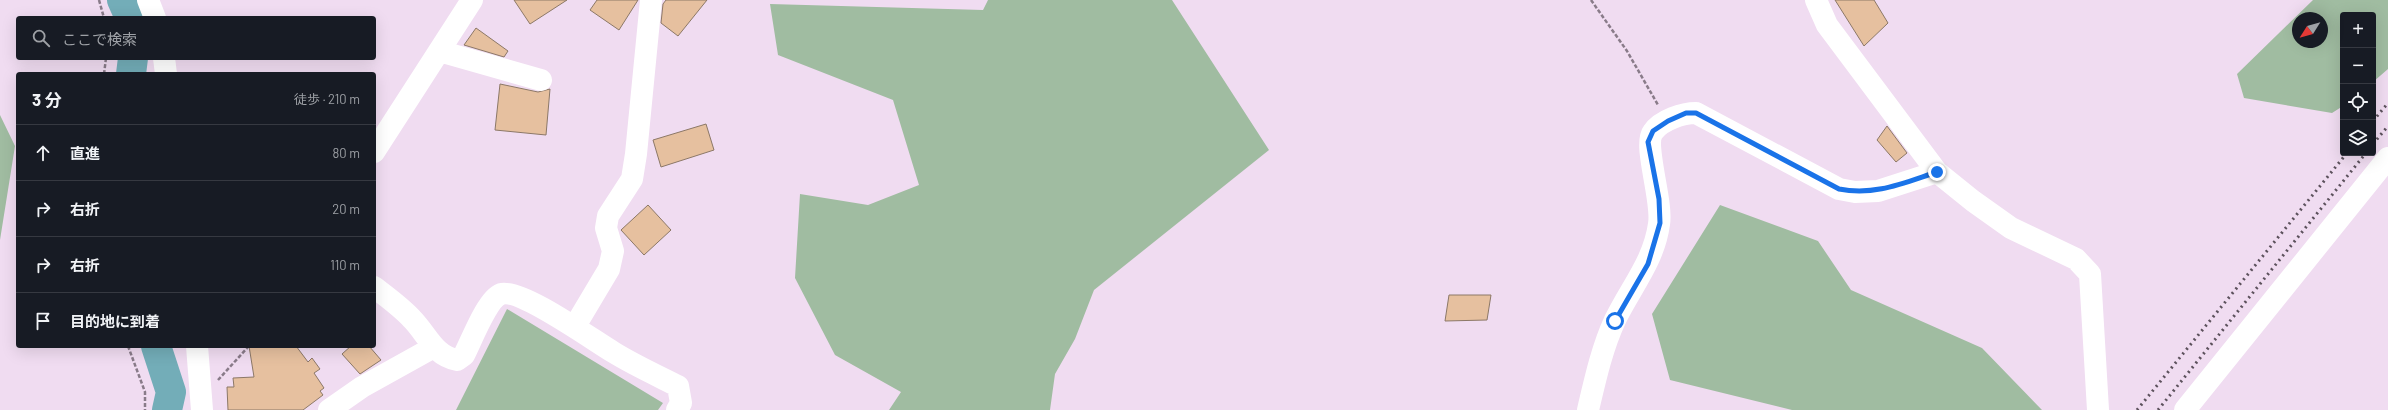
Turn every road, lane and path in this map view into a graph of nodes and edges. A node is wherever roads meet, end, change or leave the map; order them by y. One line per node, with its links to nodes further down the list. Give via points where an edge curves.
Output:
1 (98, 0): 7 (path)
2 (148, 0): 8 (street)
3 (472, 0): 9 (street)
4 (651, 0): 20 (street, via 632,179 608,216 606,228 613,251 609,270)
5 (1591, 0): 15 (path, via 1628,51)
6 (1816, 0): 18 (street, via 1826,25)
7 (103, 16)
8 (153, 16)
9 (439, 51): 14 (street); 16 (street)
10 (106, 60): 12 (path)
11 (164, 60): 13 (street)
12 (104, 72)
13 (166, 72)
14 (542, 80)
15 (1650, 91)
16 (376, 149)
17 (2388, 158): 31 (street)
18 (1937, 172): 29 (street, via 1878,191 1855,192 1839,189 1816,178 1696,113 1686,113 1653,131 1648,142 1659,199 1660,223 1648,264 1615,321 1597,370); 30 (street, via 2011,228 2076,259 2090,274)
19 (376, 289): 21 (street, via 413,319)
20 (575, 326): 21 (street, via 515,295 502,294 492,299 464,355 457,360 448,359); 28 (street, via 612,352 678,386 681,403)
21 (434, 347): 27 (street, via 362,387)
22 (129, 348): 26 (path, via 145,392)
23 (197, 348): 25 (street)
24 (247, 348): 25 (path)
25 (202, 404)
26 (145, 410)
27 (329, 410)
28 (677, 410)
29 (1588, 410)
30 (2098, 410)
31 (2185, 410)

